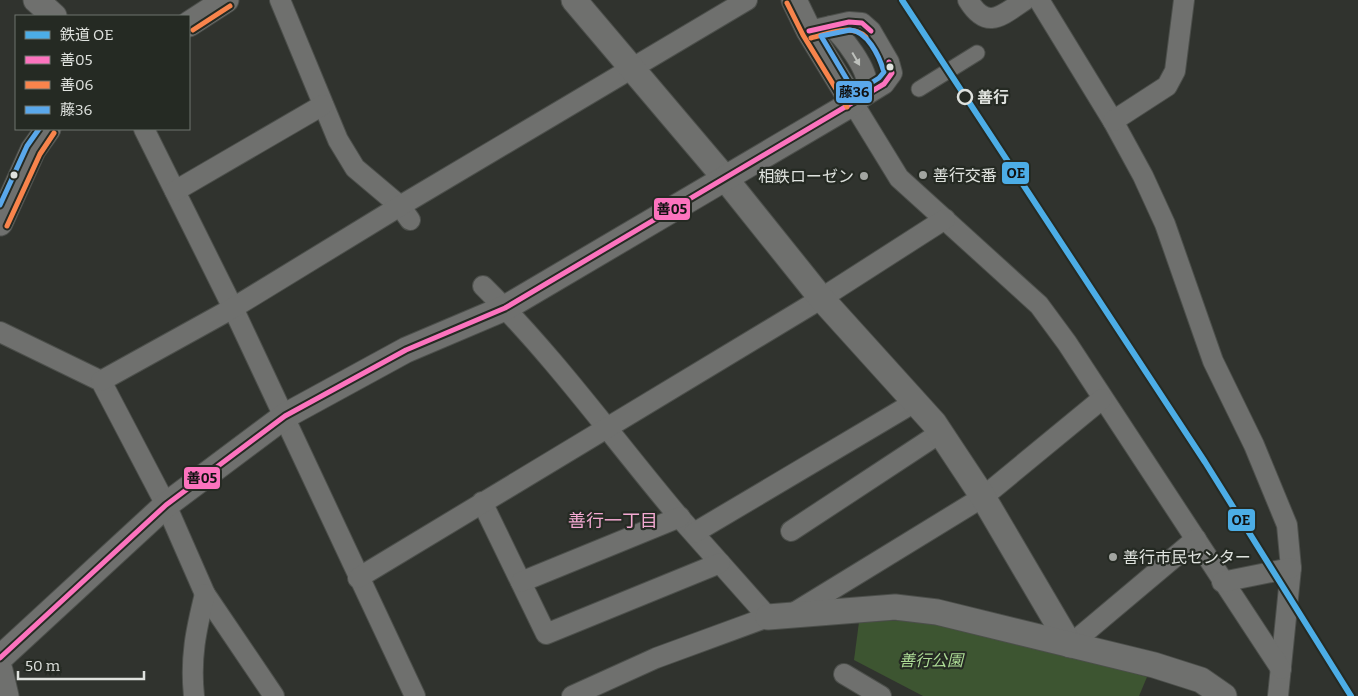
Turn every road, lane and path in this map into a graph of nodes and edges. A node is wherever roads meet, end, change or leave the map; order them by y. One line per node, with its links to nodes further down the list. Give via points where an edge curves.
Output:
1 (36, 0): 11 (street)
2 (226, 0): 12 (street)
3 (280, 0): 18 (street)
4 (574, 0): 15 (street)
5 (746, 0): 15 (street)
6 (794, 0): 13 (street)
7 (968, 0): 8 (street, via 975,12 992,19)
8 (1025, 0)
9 (1039, 0): 19 (street)
10 (1184, 0): 19 (street, via 1174,71 1167,86)
11 (53, 15)
12 (190, 23)
13 (820, 28): 17 (street); 17 (street, via 849,22 862,23 871,30 889,62 892,73 884,84)
14 (977, 53): 16 (street)
15 (632, 70): 22 (street); 24 (street)
16 (918, 90)
17 (858, 100): 22 (street); 25 (street, via 899,178)
18 (323, 105): 23 (street); 24 (street, via 355,168)
19 (1113, 121): 46 (street, via 1165,224 1214,361 1270,482 1287,525)
20 (47, 130): 26 (street, via 33,150)
21 (144, 130): 23 (street)
22 (724, 177): 28 (street); 30 (street)
23 (175, 191): 29 (street)
24 (405, 213): 29 (street)
25 (945, 219): 28 (street); 33 (street, via 1039,305)
26 (0, 223)
27 (483, 286): 30 (street)
28 (821, 298): 34 (street); 36 (street)
29 (234, 308): 32 (street); 35 (street)
30 (505, 308): 35 (street, via 406,350); 36 (street)
31 (0, 332): 32 (street)
32 (101, 381): 40 (street)
33 (1102, 399): 38 (street); 44 (street)
34 (915, 402): 37 (street); 43 (street)
35 (285, 416): 40 (street); 47 (street)
36 (606, 426): 39 (street); 41 (street)
37 (940, 434): 38 (street); 42 (street)
38 (983, 497): 51 (street); 52 (street)
39 (482, 502): 47 (street); 48 (street)
40 (166, 505): 50 (street); 53 (street)
41 (680, 518): 43 (street); 48 (street)
42 (791, 531)
43 (694, 533): 45 (street)
44 (1196, 539): 49 (street); 52 (street)
45 (720, 563): 48 (street, via 546,634); 51 (street)
46 (1291, 568): 49 (street); 54 (street)
47 (358, 578): 60 (street)
48 (521, 582)
49 (1222, 582): 54 (street)
50 (206, 594): 58 (street, via 194,637); 59 (street)
51 (778, 617): 52 (street, via 895,607 937,612); 61 (street, via 656,658)
52 (1070, 645): 63 (street, via 1201,680)
53 (0, 658)
54 (1281, 669): 64 (street)
55 (0, 670): 57 (street)
56 (844, 674): 62 (street)
57 (6, 696)
58 (194, 696)
59 (274, 696)
60 (415, 696)
61 (572, 696)
62 (882, 696)
63 (1224, 696)
64 (1278, 696)

